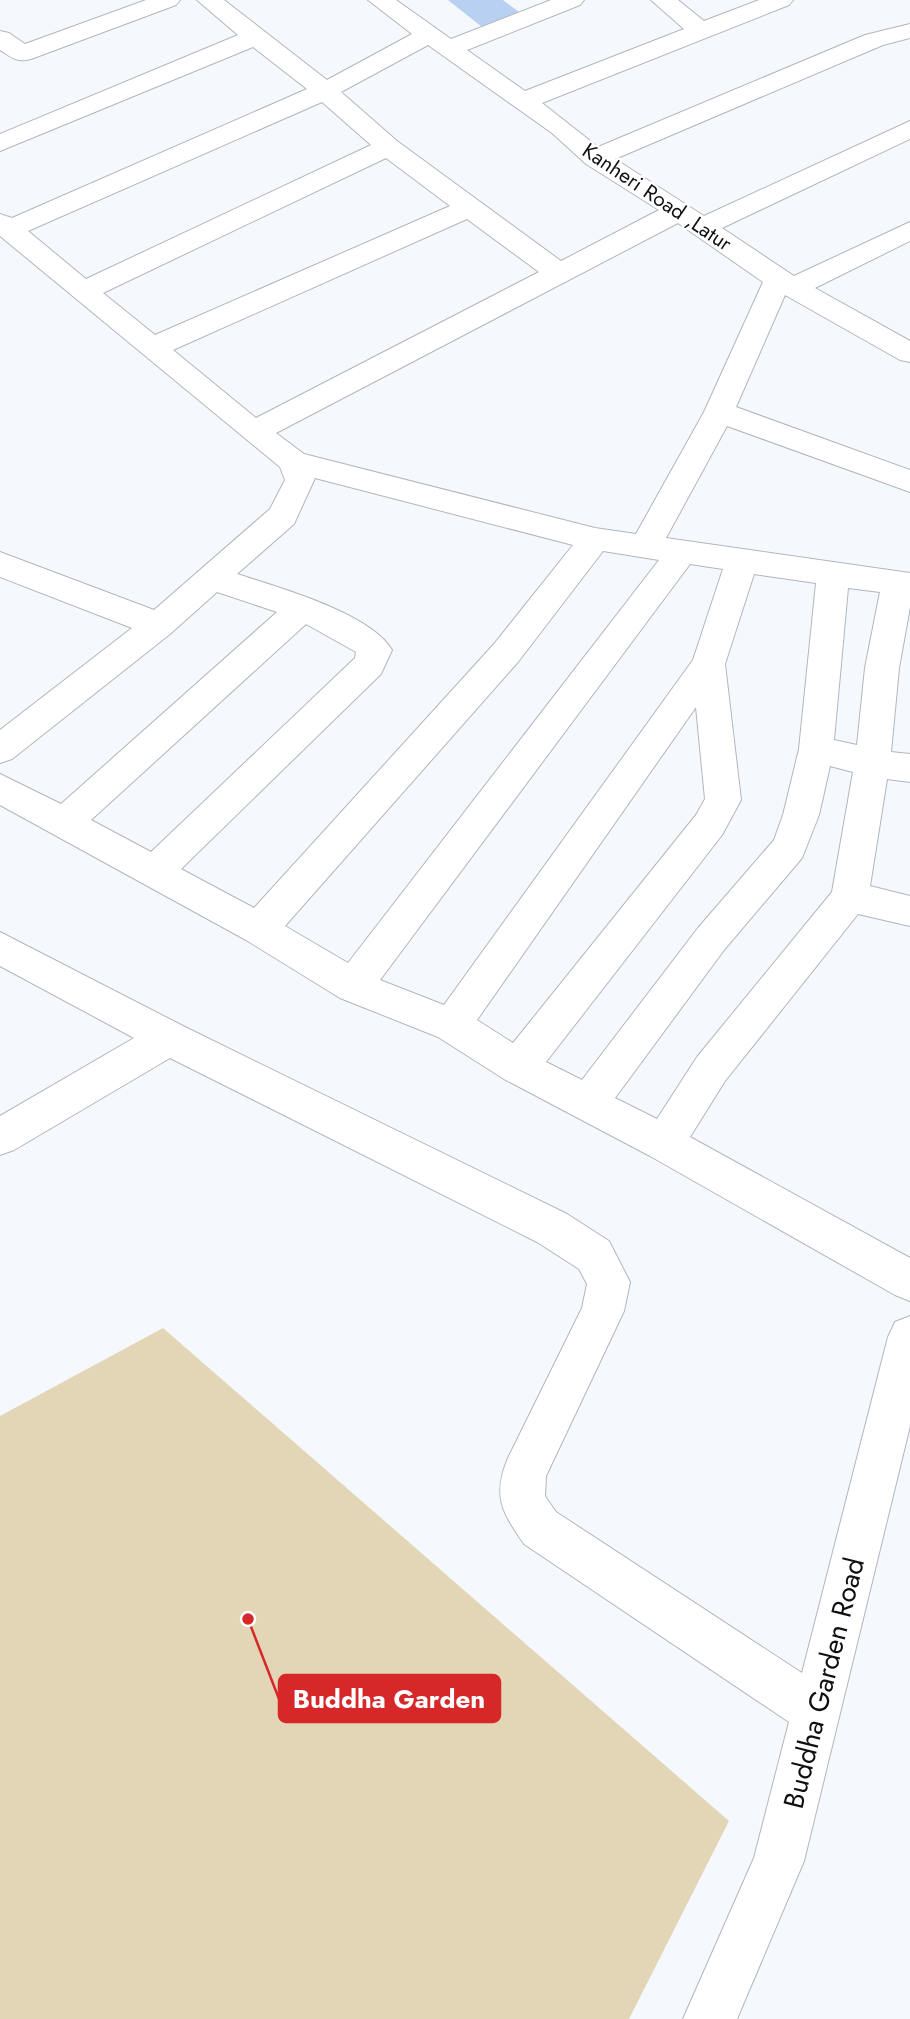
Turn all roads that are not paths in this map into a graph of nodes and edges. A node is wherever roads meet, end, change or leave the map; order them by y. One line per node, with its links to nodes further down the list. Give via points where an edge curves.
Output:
1 (168, 0): 10 (street, via 22,54)
2 (209, 0): 9 (street)
3 (380, 0): 11 (street, Kanheri Road ,Latur)
4 (572, 0): 11 (street)
5 (663, 0): 7 (street)
6 (781, 0): 7 (street)
7 (701, 31): 13 (street)
8 (910, 31): 17 (street, via 874,40)
9 (257, 36): 12 (street); 15 (street)
10 (0, 38)
11 (440, 41): 12 (street); 13 (street, Kanheri Road ,Latur)
12 (325, 91): 16 (street); 20 (street)
13 (523, 101): 17 (street, Kanheri Road ,Latur)
14 (910, 129): 21 (street)
15 (0, 143)
16 (388, 147): 18 (street); 25 (street)
17 (596, 158): 19 (street, Kanheri Road ,Latur)
18 (471, 207): 23 (street); 26 (street)
19 (679, 211): 21 (street, Kanheri Road ,Latur); 23 (street)
20 (4, 225): 25 (street)
21 (703, 228): 24 (street, Kanheri Road ,Latur)
22 (910, 230): 24 (street)
23 (557, 272): 29 (street)
24 (785, 284): 27 (street, Kanheri Road ,Latur); 28 (street)
25 (83, 291): 26 (street)
26 (152, 348): 29 (street)
27 (910, 353)
28 (719, 412): 31 (street); 33 (street)
29 (254, 432): 30 (street)
30 (294, 462): 32 (street); 38 (street, via 300,480 283,516)
31 (910, 481)
32 (595, 539): 33 (street); 53 (street, via 506,653)
33 (645, 547): 34 (street)
34 (682, 552): 35 (street); 55 (street)
35 (742, 560): 37 (street); 42 (street)
36 (0, 564): 41 (street)
37 (834, 575): 39 (street); 45 (street)
38 (212, 578): 40 (street); 41 (street)
39 (904, 585): 43 (street)
40 (303, 608): 49 (street); 50 (street, via 368,643 374,657)
41 (158, 625): 44 (street)
42 (708, 664): 56 (street); 58 (street, via 723,800 709,825)
43 (896, 670): 46 (street)
44 (0, 749)
45 (816, 749): 46 (street); 59 (street, via 789,848 711,939)
46 (872, 763): 47 (street); 51 (street)
47 (910, 768)
48 (0, 788): 49 (street)
49 (65, 822): 50 (street)
50 (155, 871): 53 (street)
51 (850, 897): 52 (street); 61 (street, via 711,1069)
52 (910, 911)
53 (259, 929): 55 (street)
54 (0, 948): 57 (street)
55 (353, 986): 56 (street)
56 (452, 1025): 58 (street)
57 (169, 1038): 60 (street); 64 (street, via 552,1227 594,1255 609,1282 603,1311 524,1474 522,1502 540,1528)
58 (518, 1066): 59 (street)
59 (588, 1104): 61 (street)
60 (0, 1138)
61 (664, 1143): 62 (street)
62 (910, 1281)
63 (910, 1337): 64 (street, Buddha Garden Road)
64 (816, 1711): 65 (street, Buddha Garden Road, via 779,1861)
65 (710, 2019)

